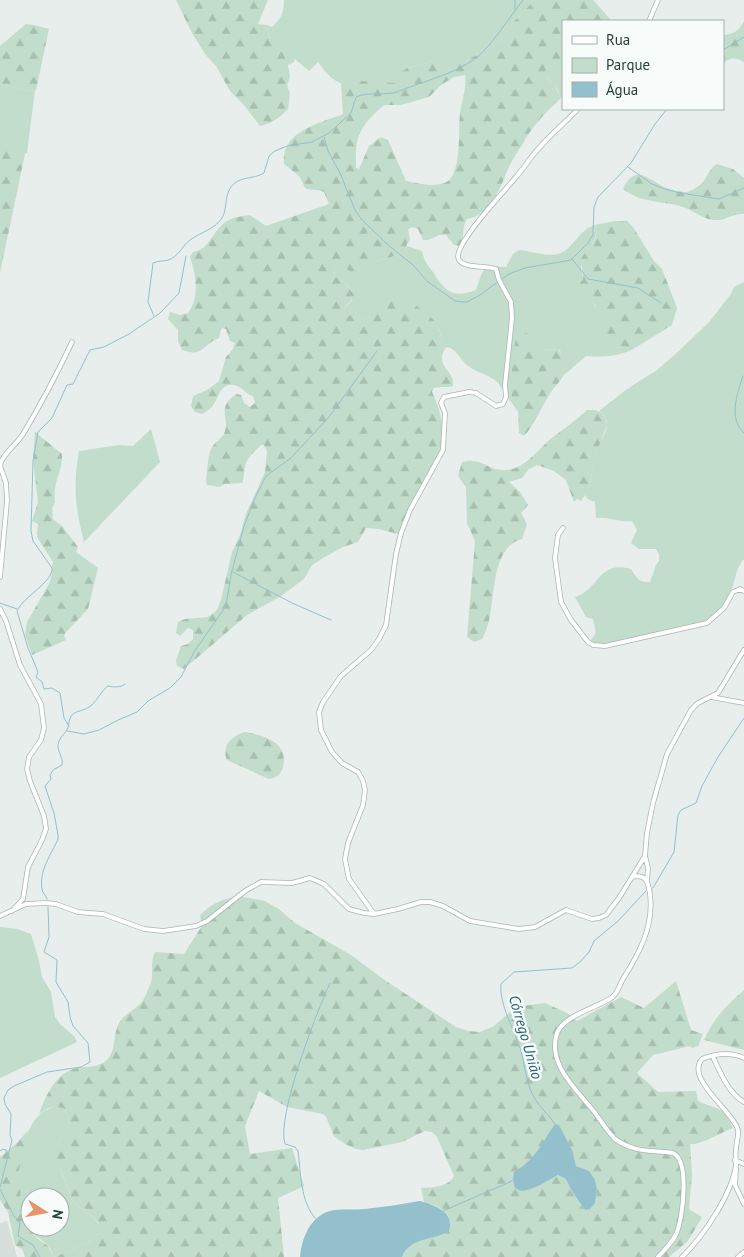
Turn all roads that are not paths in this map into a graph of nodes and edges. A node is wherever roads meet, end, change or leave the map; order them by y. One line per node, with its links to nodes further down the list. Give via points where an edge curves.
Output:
1 (658, 0): 2 (street)
2 (649, 20)
3 (577, 110): 16 (street, via 539,147 460,248 458,255 462,263 496,269 511,302 506,397 503,404 496,406 469,392 444,397 441,403 445,413 443,450 401,533 386,625 371,650 341,676 319,712 321,730 332,752 342,763 358,772 363,781 363,805 345,859 349,879)
4 (72, 342): 6 (street, via 40,405 1,462 7,501)
5 (563, 528): 7 (street, via 558,535 555,558 561,602 571,620 593,645 605,646 707,623 724,608 733,592 740,589)
6 (0, 577)
7 (744, 592)
8 (0, 609): 15 (street, via 20,665 40,704 44,728 27,763 46,829 28,867 23,899)
9 (744, 650): 10 (street, via 718,693)
10 (711, 697): 11 (street); 12 (street, via 691,710 667,754 652,811)
11 (744, 703)
12 (645, 856): 13 (street); 14 (street)
13 (632, 877): 14 (street, via 642,876); 16 (street, via 606,915 599,918 592,919 566,910 529,928 520,929 470,921 430,902)
14 (647, 881): 25 (street, via 650,923 631,967 614,996 562,1025 557,1033 555,1051 570,1083 615,1139 637,1150 678,1156 683,1195 679,1224 674,1239)
15 (10, 913): 16 (street, via 26,904 51,903 78,912 103,914 144,929 163,931 196,926 261,882 292,883 310,878 324,884 349,909); 17 (street)
16 (374, 914)
17 (0, 916)
18 (714, 1057): 19 (street, via 737,1054); 20 (street, via 734,1094); 21 (street, via 702,1059 698,1072 738,1131)
19 (744, 1058)
20 (744, 1102)
21 (736, 1162): 22 (street); 23 (street, via 735,1185); 26 (street, via 729,1186 712,1220)
22 (744, 1164)
23 (744, 1204)
24 (744, 1252): 27 (street)
25 (658, 1257)
26 (682, 1257)
27 (738, 1257)

